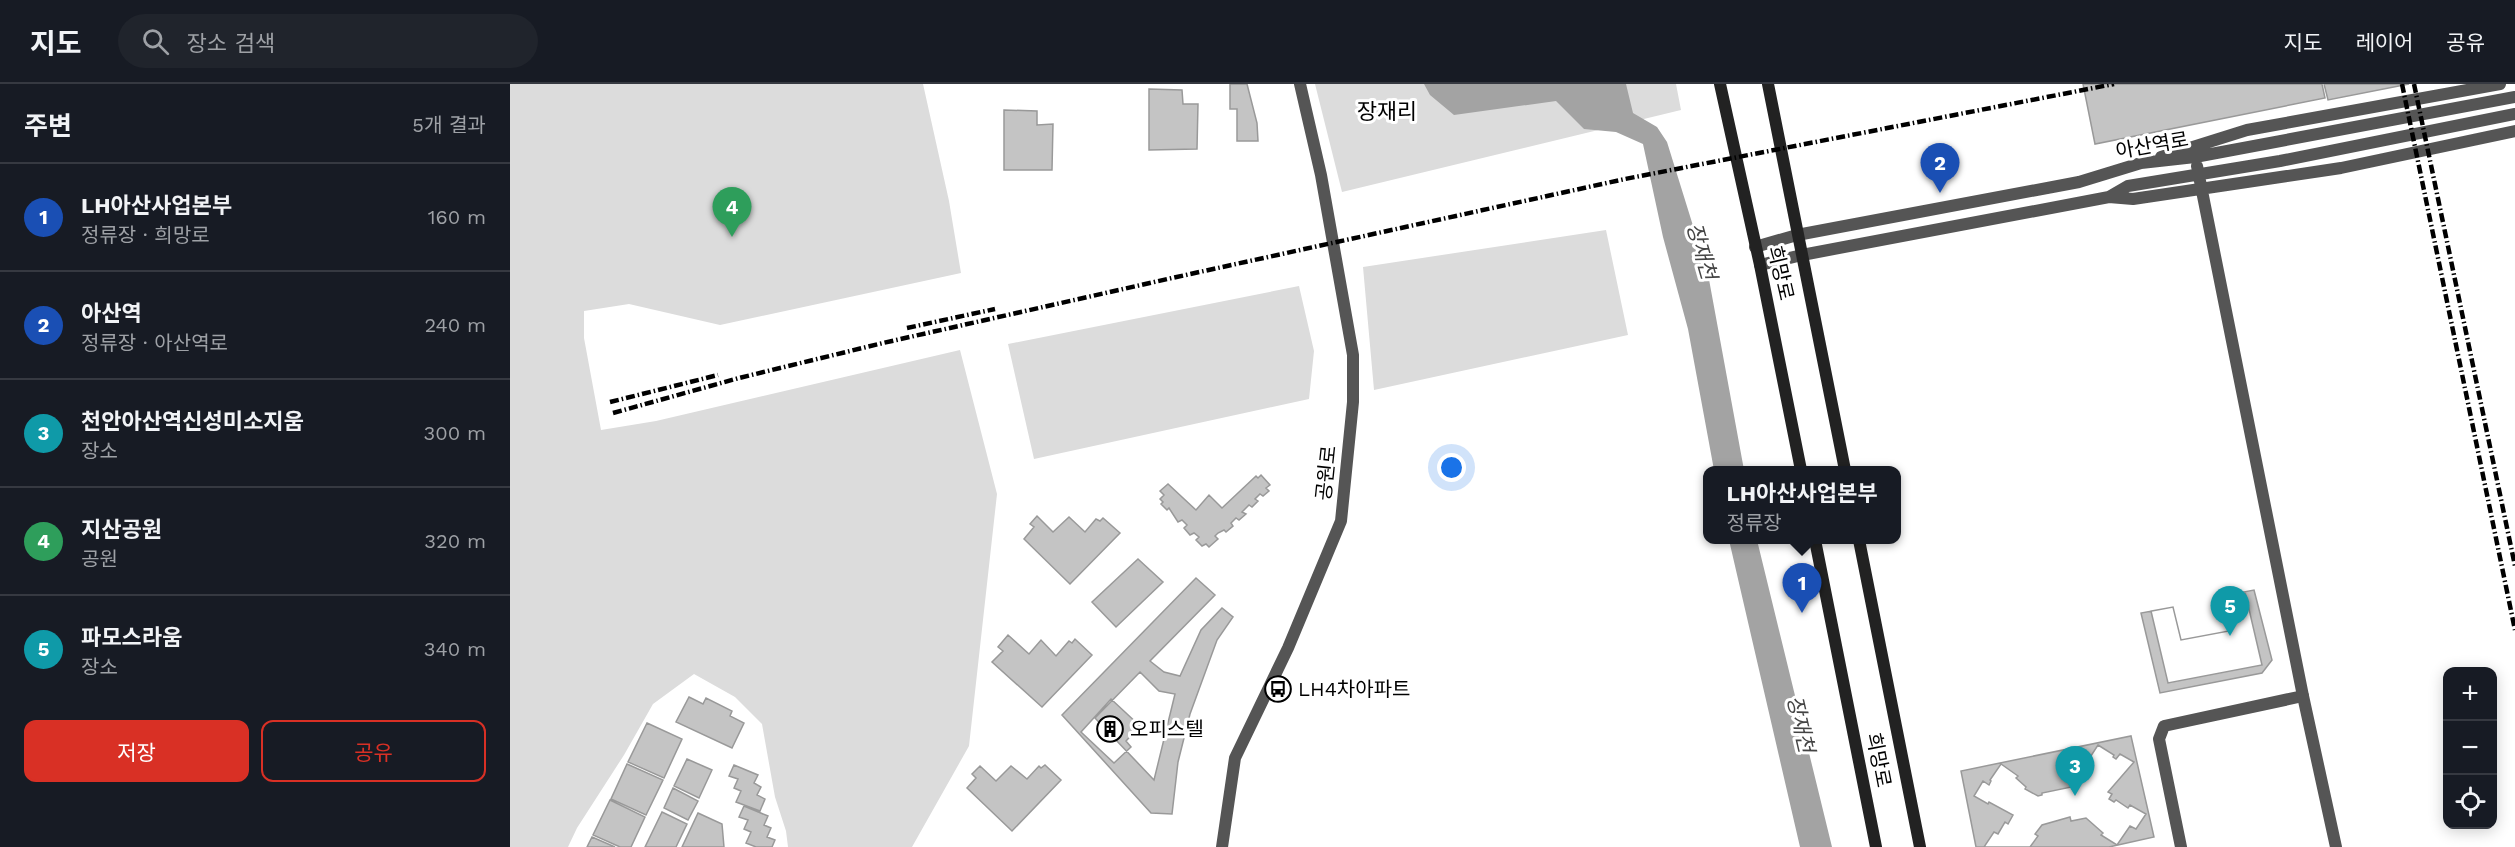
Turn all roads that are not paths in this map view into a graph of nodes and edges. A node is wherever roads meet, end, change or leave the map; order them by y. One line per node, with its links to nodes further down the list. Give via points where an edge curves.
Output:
1 (1300, 84): 22 (street, 공원로, via 1321,175 1353,355 1353,402 1341,521 1288,648 1235,758)
2 (1720, 84): 14 (main road, 희망로)
3 (1768, 84): 13 (main road, 희망로)
4 (2500, 84): 9 (street, via 2247,130)
5 (2515, 97): 8 (street, 아산역로)
6 (2515, 114): 10 (street, 아산역로)
7 (2515, 131): 11 (street, via 2341,168)
8 (2195, 157): 9 (street, 아산역로); 10 (street)
9 (2141, 163): 13 (street, 아산역로, via 2079,182)
10 (2198, 174): 11 (street); 12 (street, 아산역로, via 2128,186)
11 (2201, 188): 12 (street, via 2133,199); 21 (street)
12 (2109, 197): 15 (street, 아산역로)
13 (1797, 235): 14 (street, 아산역로); 15 (main road, 희망로)
14 (1755, 247): 16 (main road, 희망로)
15 (1802, 255): 16 (street, 아산역로); 18 (main road, 희망로)
16 (1760, 266): 17 (main road, 희망로)
17 (1800, 466)
18 (1844, 466)
19 (1816, 544): 23 (main road, 희망로)
20 (1860, 544): 24 (main road, 희망로)
21 (2303, 696): 25 (street, via 2164,726 2159,739); 26 (street)
22 (1222, 847)
23 (1876, 847)
24 (1920, 847)
25 (2181, 847)
26 (2336, 847)

